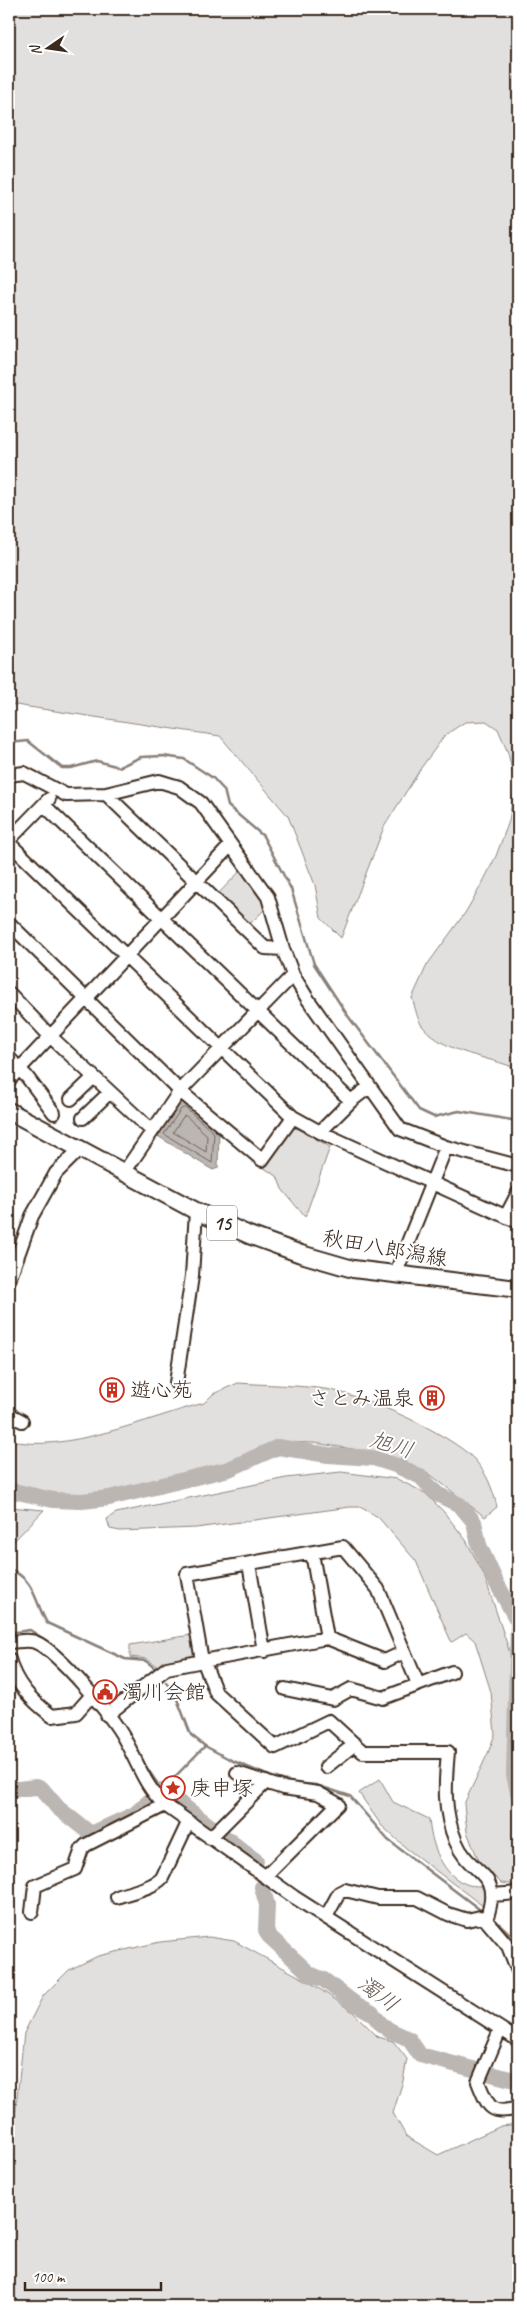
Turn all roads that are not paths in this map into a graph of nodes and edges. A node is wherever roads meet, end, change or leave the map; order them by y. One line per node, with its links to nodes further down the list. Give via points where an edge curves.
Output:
1 (9, 775): 2 (street, via 24,774)
2 (56, 791): 3 (street, via 66,795); 4 (street)
3 (106, 794): 6 (street, via 159,781 179,787 200,804); 7 (street)
4 (44, 805): 5 (street); 8 (street)
5 (9, 841): 11 (street)
6 (230, 846): 7 (street); 10 (street, via 268,897)
7 (196, 882): 8 (street); 10 (street, via 265,948)
8 (162, 918): 11 (street); 15 (street)
9 (9, 923): 14 (street)
10 (283, 949): 12 (street)
11 (126, 955): 14 (street); 17 (street)
12 (293, 975): 15 (street); 22 (street)
13 (9, 993): 16 (street)
14 (85, 998): 16 (street); 23 (street)
15 (257, 1010): 17 (street); 26 (street)
16 (50, 1036): 19 (street); 20 (street)
17 (221, 1048): 23 (street); 29 (street)
18 (9, 1058): 19 (street)
19 (20, 1069): 21 (street); 28 (street)
20 (94, 1076): 24 (street); 25 (street)
21 (9, 1080)
22 (370, 1087): 26 (street); 33 (street, via 400,1129)
23 (180, 1091): 29 (street, via 262,1160); 31 (street)
24 (110, 1092): 30 (street); 31 (street)
25 (72, 1099)
26 (351, 1101): 32 (street)
27 (9, 1111): 34 (main road, 秋田八郎潟線 / 15)
28 (54, 1113)
29 (293, 1117): 32 (street)
30 (83, 1118)
31 (152, 1131): 36 (street)
32 (320, 1132): 37 (street)
33 (446, 1147): 35 (street); 37 (street)
34 (81, 1148): 36 (main road, 秋田八郎潟線 / 15); 43 (street, via 56,1174 32,1216)
35 (518, 1166)
36 (125, 1171): 39 (main road, 秋田八郎潟線 / 15)
37 (432, 1182): 40 (street); 42 (street)
38 (518, 1193): 40 (street)
39 (196, 1211): 42 (main road, 秋田八郎潟線 / 15, via 300,1254 353,1269); 45 (street, via 192,1276)
40 (506, 1216): 41 (street)
41 (518, 1222)
42 (395, 1275): 44 (main road, 秋田八郎潟線 / 15)
43 (9, 1280)
44 (518, 1289)
45 (176, 1383)
46 (9, 1414): 47 (street)
47 (22, 1421)
48 (312, 1553): 49 (street); 50 (street); 53 (street, via 343,1547 378,1589)
49 (249, 1564): 52 (street); 55 (street, via 187,1574)
50 (327, 1638): 52 (street); 53 (street, via 385,1661)
51 (9, 1642): 59 (street, via 34,1641 51,1650)
52 (264, 1651): 55 (street)
53 (404, 1652): 57 (street)
54 (9, 1659): 59 (street, via 33,1702 52,1716 76,1713)
55 (203, 1662): 60 (street, via 167,1668); 61 (street, via 216,1693 275,1747 329,1721)
56 (452, 1672): 57 (street)
57 (418, 1684): 58 (street, via 384,1698 351,1689 333,1699)
58 (285, 1689)
59 (91, 1696): 60 (street)
60 (107, 1715): 65 (street, via 125,1739)
61 (355, 1744): 62 (street); 70 (street, via 363,1752 448,1752 444,1795 456,1843 466,1859 490,1883)
62 (326, 1766)
63 (237, 1772): 64 (street)
64 (266, 1782): 67 (street); 68 (street, via 282,1788 318,1793 338,1804)
65 (158, 1799): 66 (street); 72 (street, via 86,1845 75,1869 34,1886)
66 (188, 1823): 67 (street); 71 (street, via 156,1885)
67 (214, 1834): 68 (street)
68 (265, 1877): 74 (street)
69 (518, 1893): 70 (street)
70 (492, 1895): 73 (street)
71 (117, 1898)
72 (32, 1912)
73 (488, 1916): 74 (street, via 467,1920 417,1898 378,1898 345,1890 339,1893); 75 (street, via 508,1946)
74 (326, 1917): 76 (street)
75 (518, 1971)
76 (500, 2030): 77 (street); 78 (street, via 478,2082 490,2105 503,2112)
77 (518, 2040)
78 (518, 2108)

